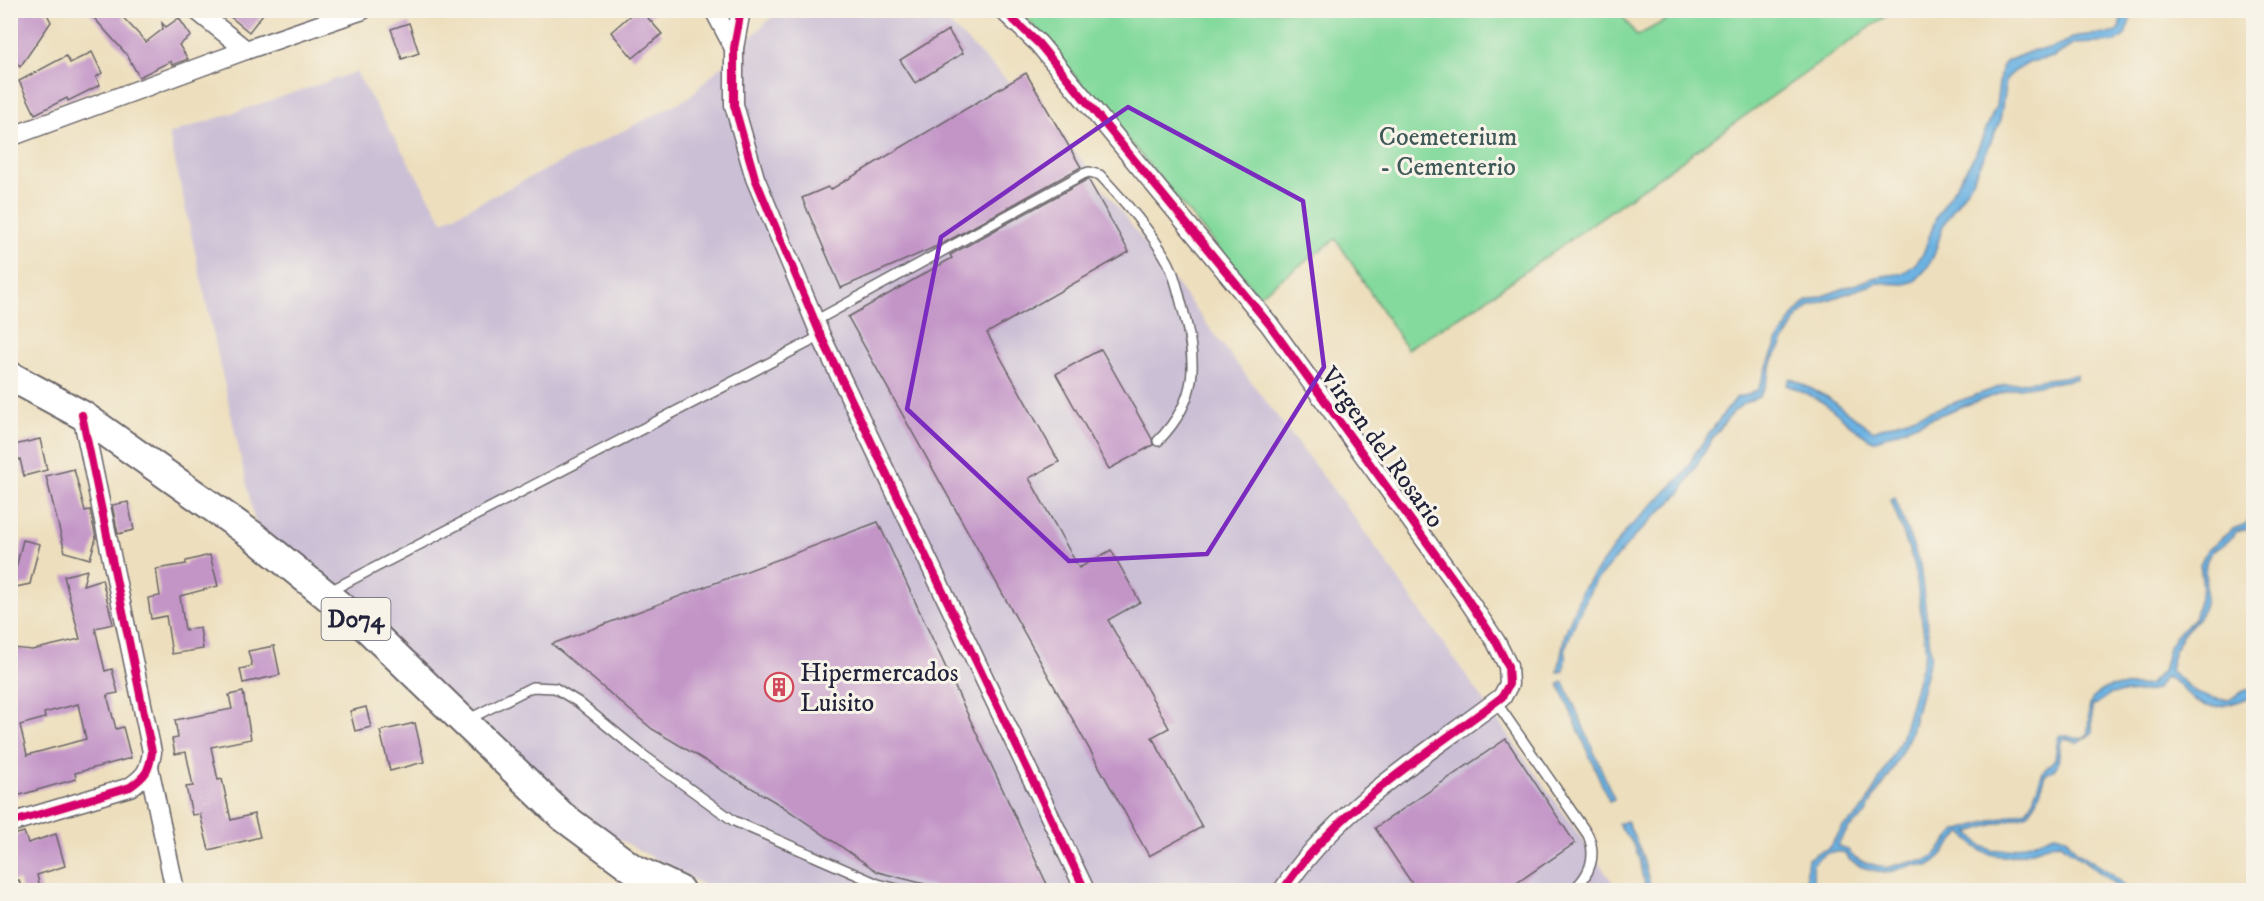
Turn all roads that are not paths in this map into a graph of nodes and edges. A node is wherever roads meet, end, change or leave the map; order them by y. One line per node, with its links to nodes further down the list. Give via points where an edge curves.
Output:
1 (196, 10): 7 (street)
2 (363, 10): 7 (street)
3 (714, 10): 6 (street)
4 (741, 10): 6 (street)
5 (1004, 10): 14 (street, Virgen del Rosario, via 1046,53 1269,324 1462,591 1508,666 1507,691)
6 (734, 48): 9 (street, via 734,105 752,168)
7 (246, 50): 8 (street)
8 (10, 137)
9 (818, 328): 12 (lane, via 1083,174 1095,173 1124,201 1169,263 1185,320 1192,367 1188,396 1181,414); 13 (lane); 21 (street)
10 (10, 376): 11 (main road, D074)
11 (82, 415): 13 (main road, D074, via 252,535); 16 (street, via 152,752)
12 (1158, 441)
13 (325, 594): 15 (main road, D074, via 367,628)
14 (1496, 702): 22 (street, Virgen del Rosario, via 1334,828); 23 (lane, via 1593,847 1590,867)
15 (464, 722): 19 (main road, D074, via 562,816 632,868); 20 (lane, via 532,687 555,688 734,821)
16 (146, 772): 17 (street, via 130,787); 18 (street)
17 (10, 823)
18 (175, 891)
19 (679, 891)
20 (901, 891)
21 (1085, 891)
22 (1283, 891)
23 (1573, 891)

